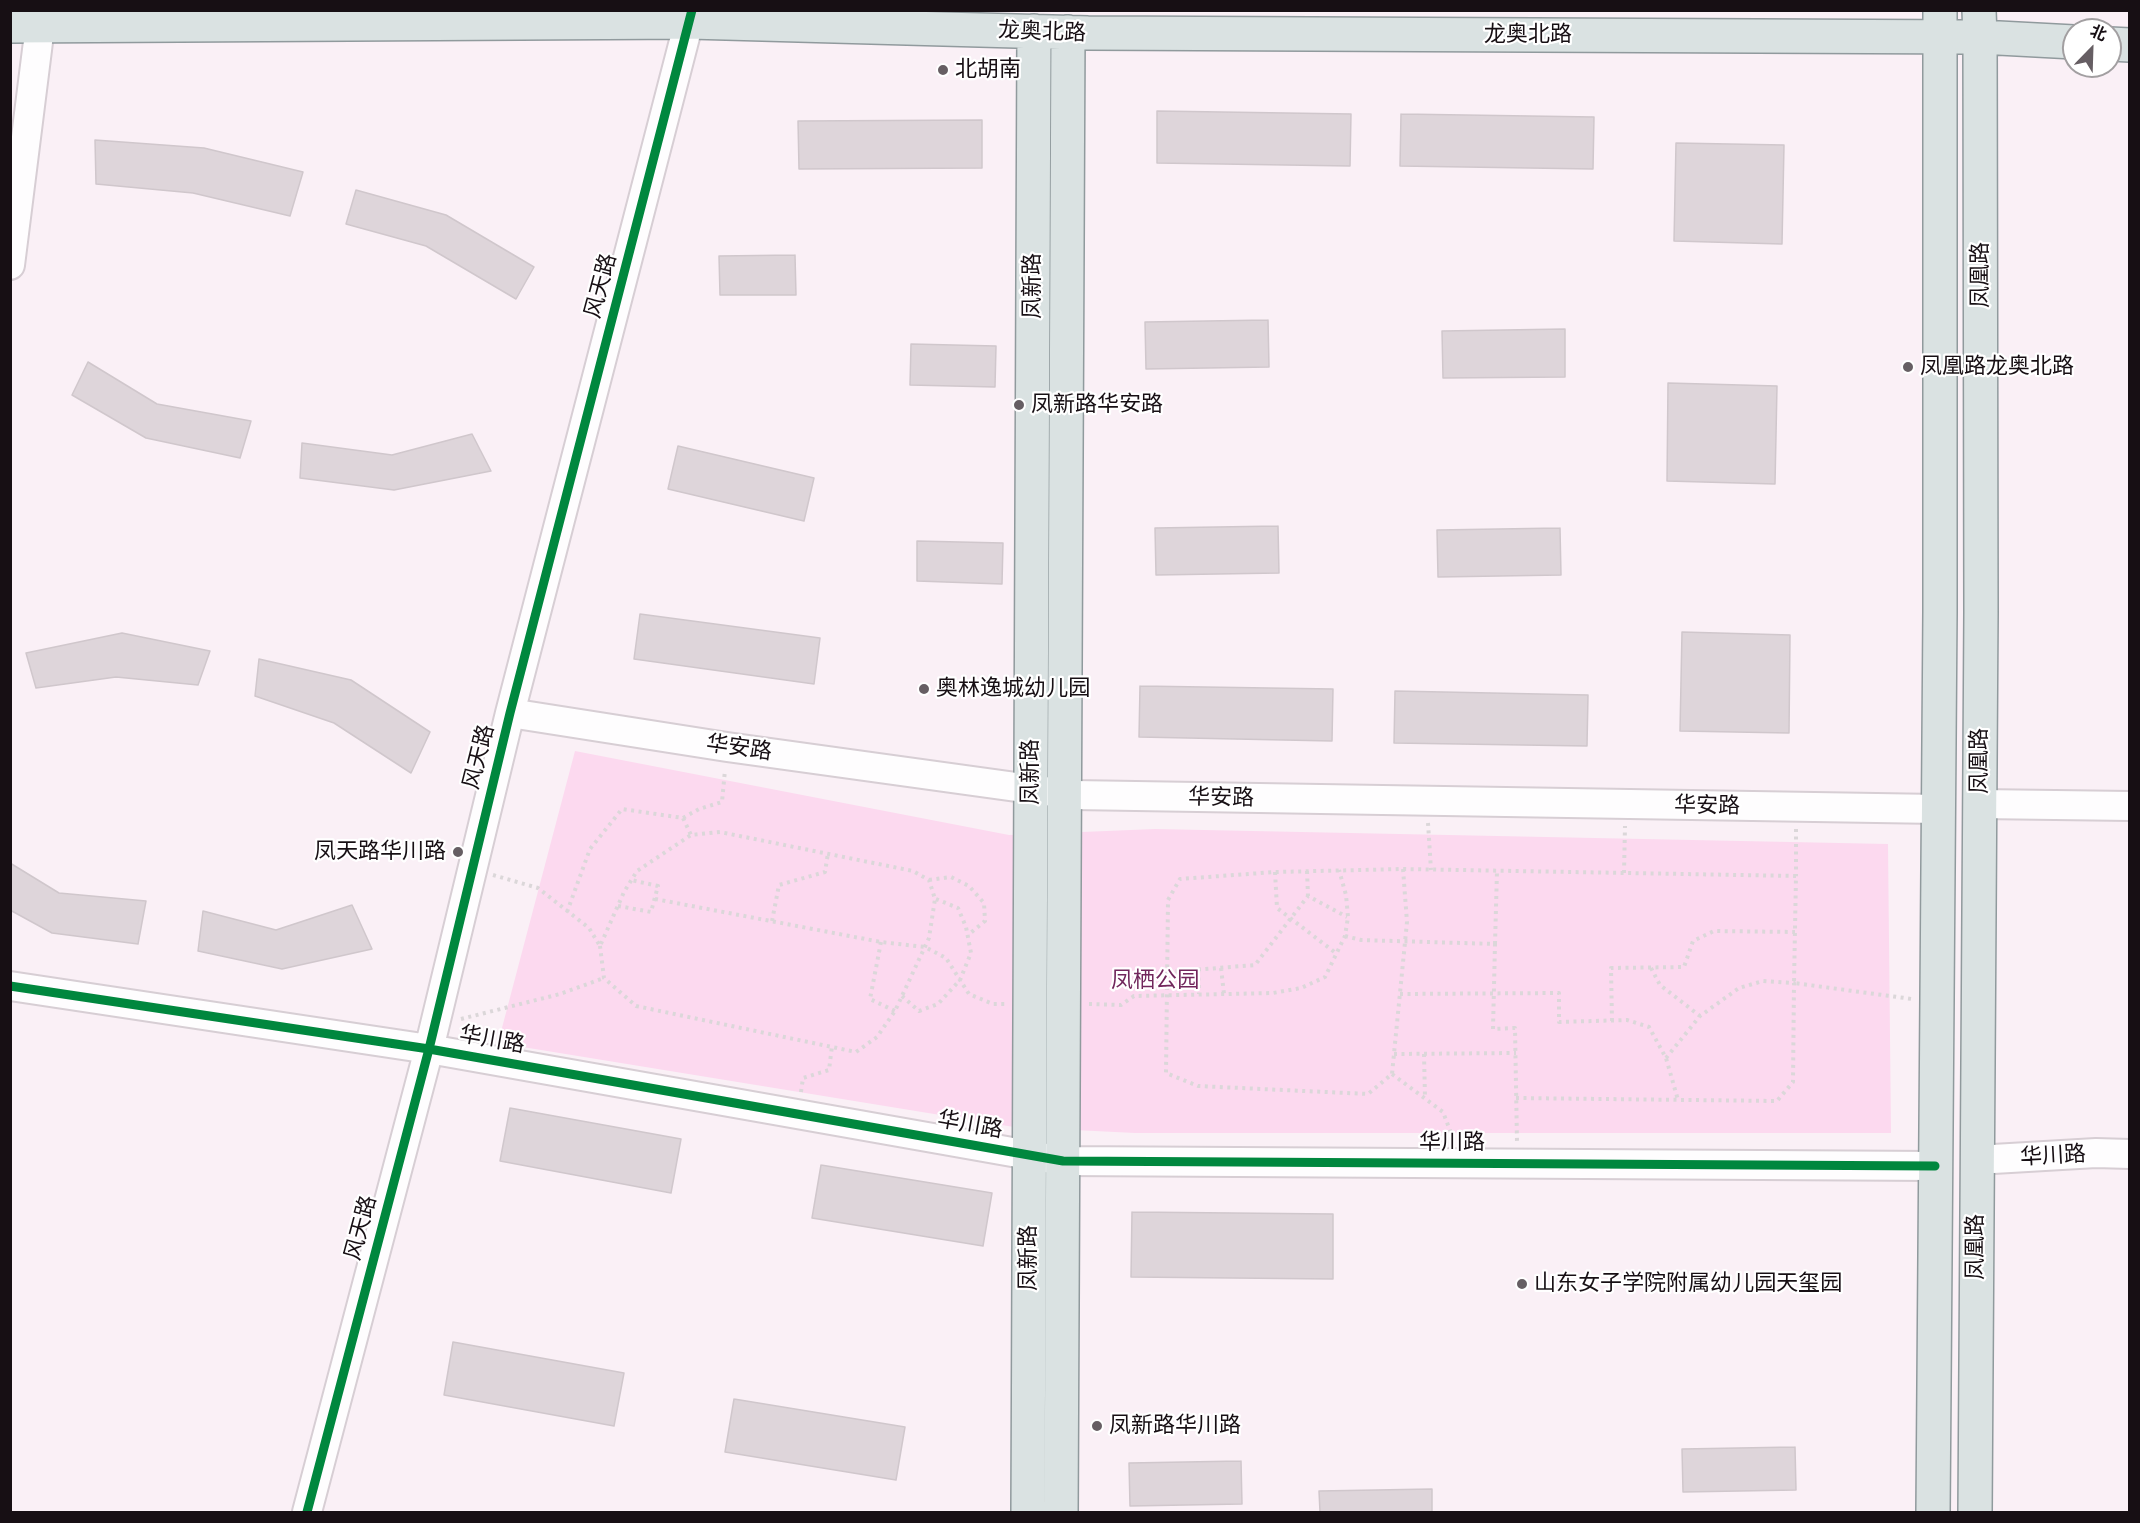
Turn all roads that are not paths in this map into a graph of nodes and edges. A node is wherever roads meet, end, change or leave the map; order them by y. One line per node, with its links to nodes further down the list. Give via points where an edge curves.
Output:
1 (691, 16): 4 (main road, 龙奥北路); 5 (main road, 龙奥北路); 9 (street, 风天路)
2 (1940, 24): 3 (main road, 龙奥北路); 6 (main road, 龙奥北路); 14 (main road, 凤凰路)
3 (1979, 24): 7 (main road, 龙奥北路); 12 (main road, 凤凰路)
4 (25, 26): 8 (street)
5 (1034, 31): 6 (main road, 龙奥北路); 10 (main road, 凤新路)
6 (1068, 32): 11 (main road)
7 (2062, 40)
8 (10, 265)
9 (510, 713): 10 (street, 华安路); 16 (street, 风天路)
10 (1031, 789): 11 (street, 华安路); 18 (main road, 凤新路)
11 (1065, 794): 14 (street, 华安路); 20 (main road)
12 (1980, 804): 13 (street); 19 (main road, 凤凰路)
13 (2130, 806)
14 (1938, 809): 21 (main road, 凤凰路)
15 (10, 986): 16 (street, 华川路)
16 (431, 1037): 18 (street, 华川路); 22 (street, 风天路)
17 (2130, 1154): 19 (street, 华川路)
18 (1029, 1155): 20 (street, 华川路); 23 (main road, 凤新路)
19 (1976, 1160): 26 (main road, 凤凰路)
20 (1063, 1161): 21 (street, 华川路); 24 (main road)
21 (1935, 1166): 25 (main road, 凤凰路)
22 (307, 1512)
23 (1028, 1512)
24 (1061, 1512)
25 (1933, 1512)
26 (1975, 1512)

